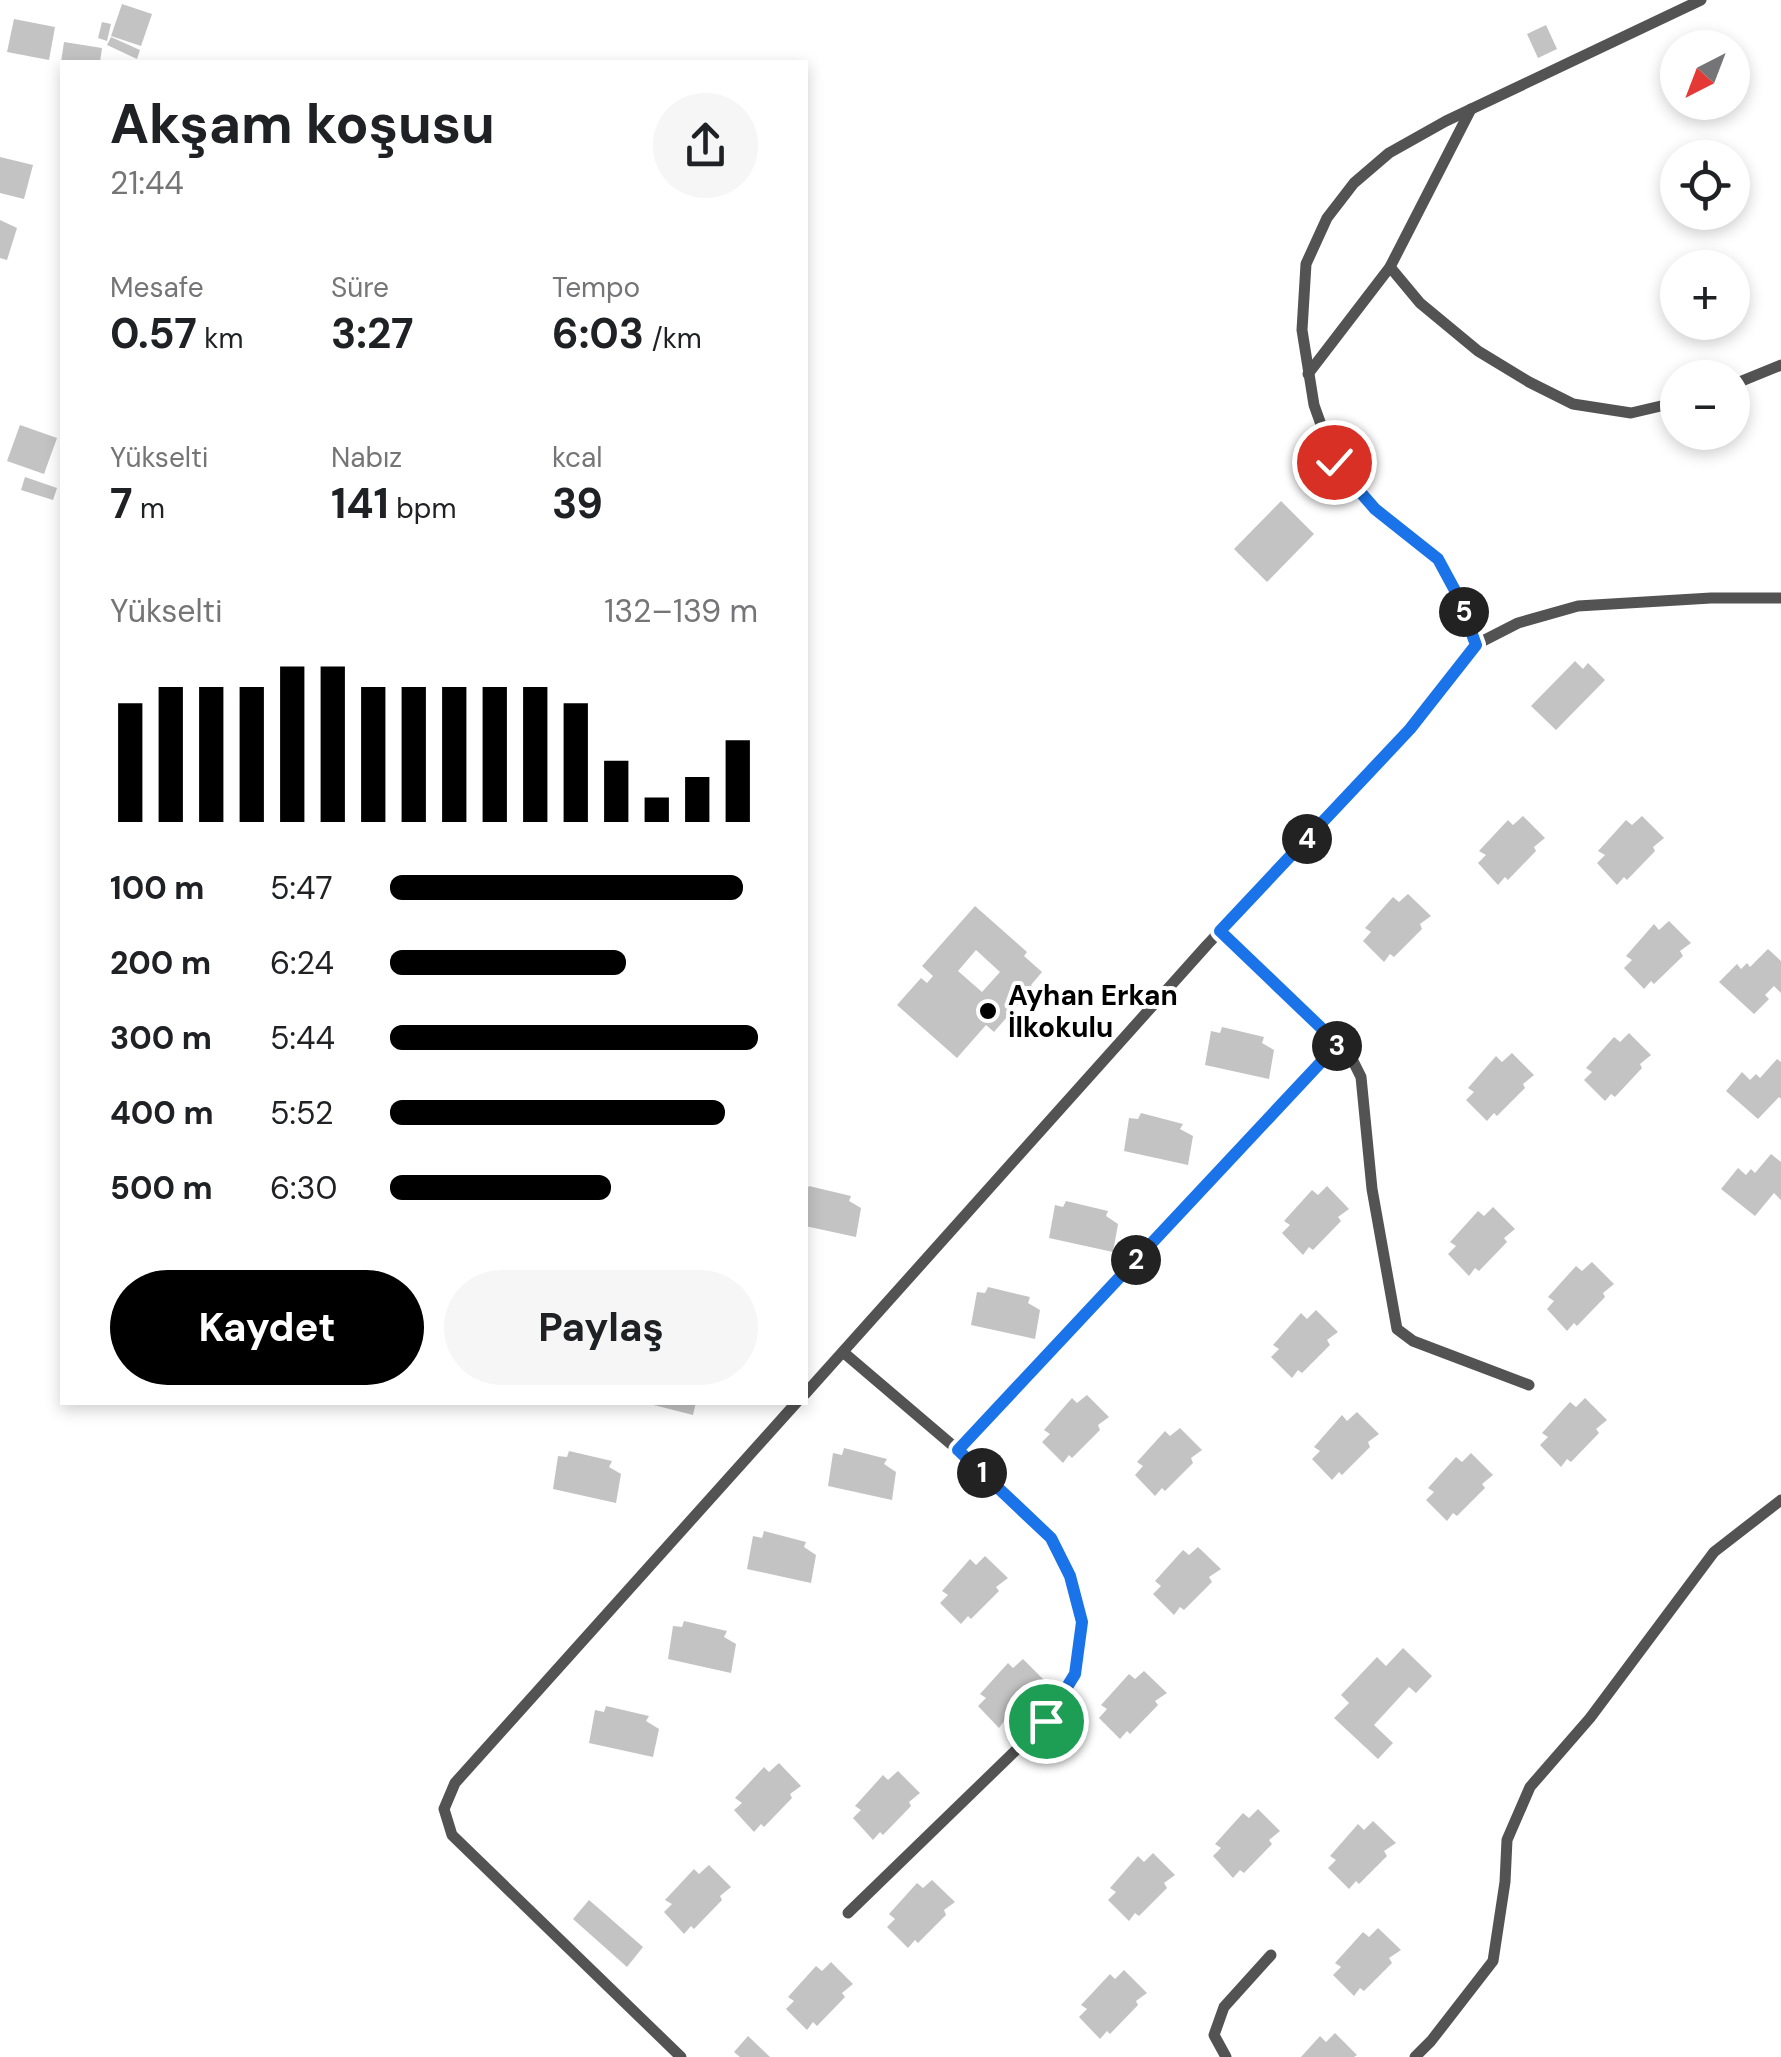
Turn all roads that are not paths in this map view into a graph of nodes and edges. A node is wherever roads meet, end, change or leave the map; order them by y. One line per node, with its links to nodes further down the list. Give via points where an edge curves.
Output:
1 (1701, 0): 2 (lane)
2 (1471, 109): 3 (lane); 5 (lane, via 1389,153 1326,218 1306,264 1302,330)
3 (1390, 267): 5 (lane); 7 (lane, via 1420,303 1478,350 1572,404 1631,414)
4 (1781, 365): 6 (lane)
5 (1308, 374): 9 (lane, via 1334,462 1375,509 1438,559)
6 (1750, 378)
7 (1660, 407)
8 (1781, 598): 9 (lane, via 1578,606 1518,623)
9 (1476, 645): 10 (lane, via 1410,729)
10 (1220, 931): 11 (lane); 12 (lane)
11 (1338, 1044): 13 (lane, via 1361,1077 1397,1329); 16 (lane)
12 (842, 1352): 14 (lane); 16 (lane)
13 (1529, 1385)
14 (808, 1391)
15 (794, 1405): 20 (lane, via 455,1783 444,1808 452,1834)
16 (958, 1450): 18 (lane, via 1051,1538 1082,1622 1075,1674 1046,1721)
17 (1781, 1500): 22 (lane, via 1714,1552 1530,1787 1507,1840 1493,1961)
18 (848, 1912)
19 (1271, 1955): 21 (lane, via 1224,2007 1214,2035)
20 (681, 2057)
21 (1226, 2057)
22 (1415, 2057)

